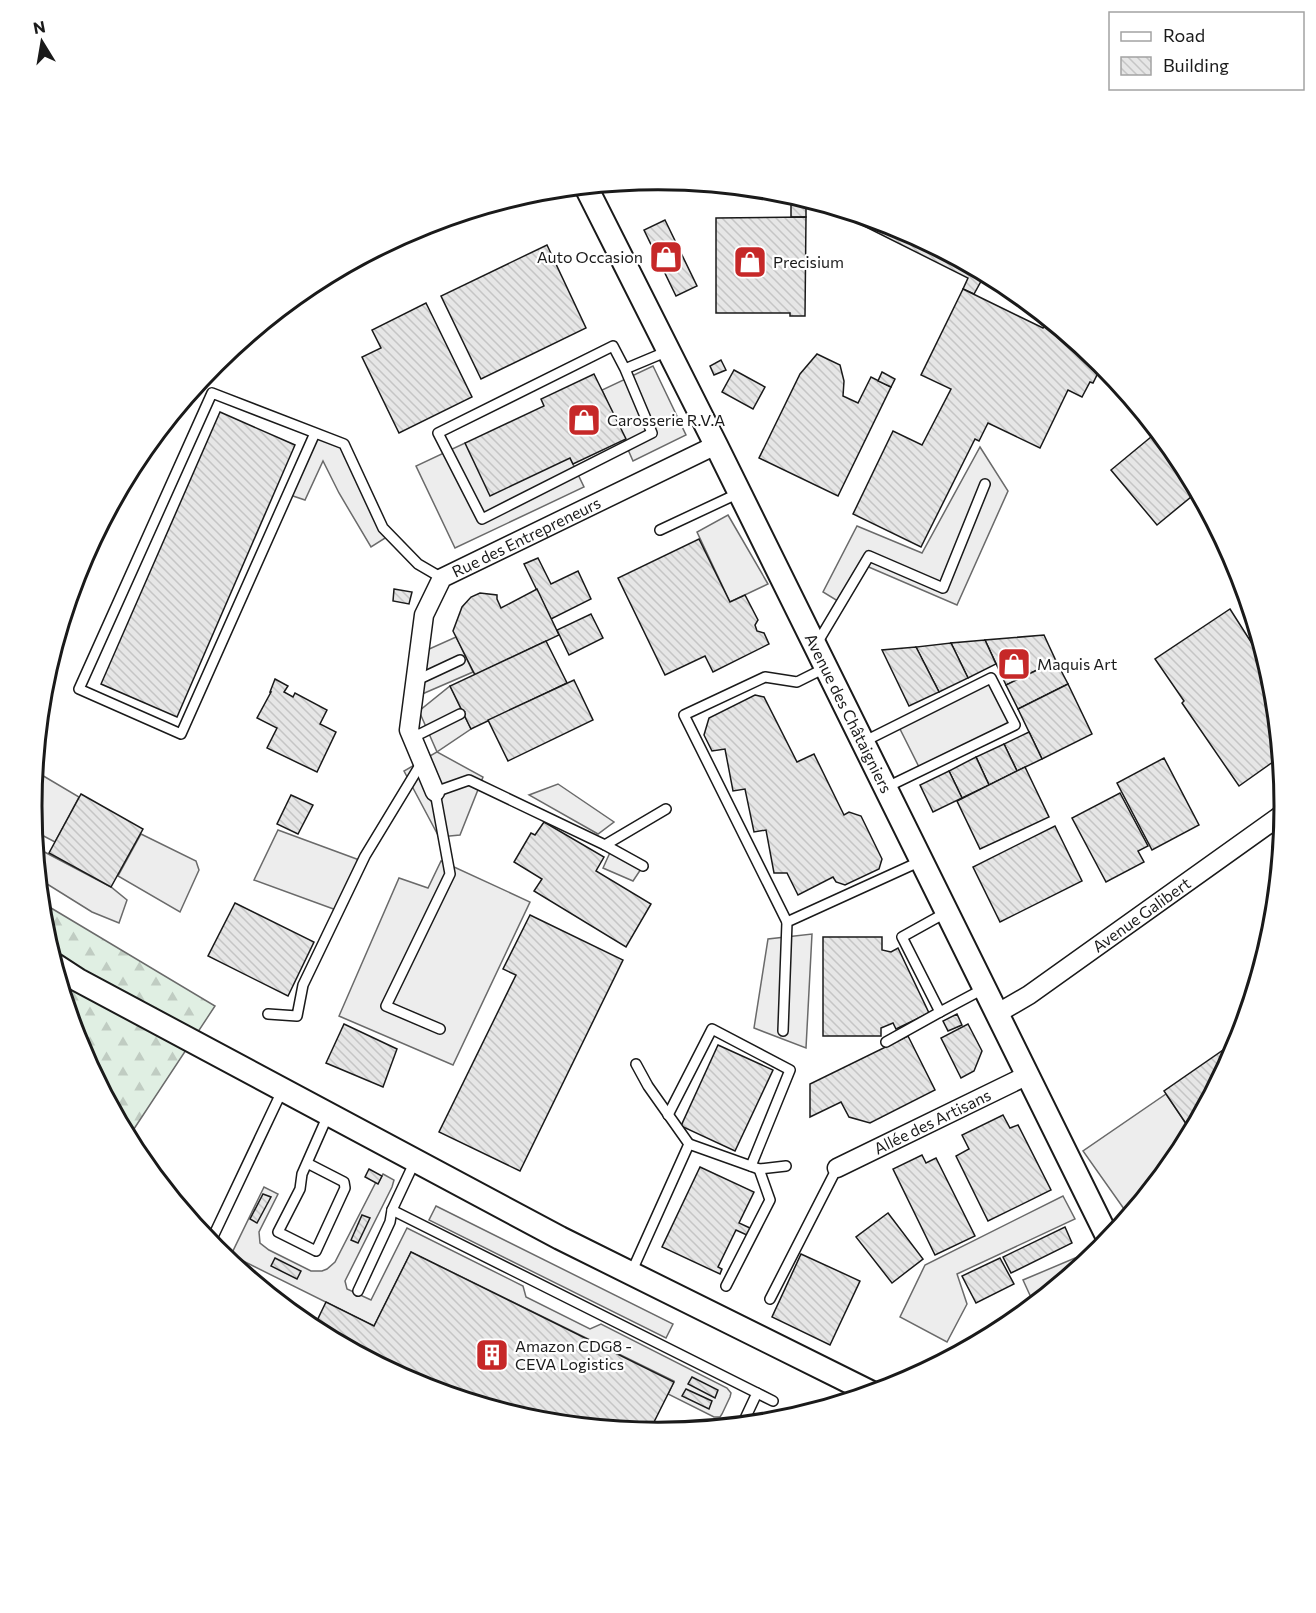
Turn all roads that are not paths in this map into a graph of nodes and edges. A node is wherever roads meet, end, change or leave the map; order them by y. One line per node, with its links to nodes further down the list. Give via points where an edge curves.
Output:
1 (590, 195): 2 (street, Avenue des Châtaigniers)
2 (668, 351): 3 (lane); 5 (street, Avenue des Châtaigniers)
3 (625, 369): 3 (lane, via 613,346 438,433 482,519 652,433)
4 (315, 433): 4 (lane, via 212,393 78,689 181,734); 9 (lane, via 344,444 383,528 418,564)
5 (716, 445): 7 (street, Avenue des Châtaigniers); 9 (street, Rue des Entrepreneurs)
6 (985, 484): 10 (lane, via 943,588 869,556)
7 (739, 493): 8 (lane); 10 (street, Avenue des Châtaigniers)
8 (660, 530)
9 (442, 578): 13 (street, Rue des Entrepreneurs, via 424,615)
10 (815, 647): 12 (street, Avenue des Châtaigniers)
11 (460, 660): 13 (lane)
12 (825, 668): 16 (street, Avenue des Châtaigniers); 26 (lane, via 797,682 765,677 684,715)
13 (415, 681): 15 (street, Rue des Entrepreneurs, via 409,730)
14 (460, 714): 15 (lane)
15 (412, 738): 17 (street, Rue des Entrepreneurs)
16 (862, 742): 18 (street, Avenue des Châtaigniers); 18 (lane, via 991,678 1015,725)
17 (422, 762): 19 (street, Rue des Entrepreneurs); 31 (lane, via 365,856 303,985 297,1016)
18 (885, 788): 23 (street, Avenue des Châtaigniers)
19 (435, 792): 22 (lane, via 469,780); 32 (lane, via 450,874 386,1006)
20 (666, 809): 22 (lane)
21 (1274, 820): 30 (street, Avenue Galibert, via 1029,995)
22 (605, 845): 24 (lane)
23 (921, 861): 25 (street, Avenue des Châtaigniers); 26 (lane)
24 (643, 866)
25 (947, 912): 28 (street, Avenue des Châtaigniers); 29 (lane, via 902,938)
26 (787, 922): 33 (lane)
27 (65, 971): 37 (street)
28 (985, 988): 29 (lane); 30 (street, Avenue des Châtaigniers)
29 (940, 1012): 34 (lane)
30 (998, 1013): 36 (street, Avenue des Châtaigniers)
31 (268, 1014)
32 (440, 1029)
33 (783, 1031)
34 (886, 1042)
35 (636, 1064): 38 (lane)
36 (1028, 1075): 45 (street, Allée des Artisans); 47 (street, Avenue des Châtaigniers)
37 (282, 1091): 39 (street); 48 (lane)
38 (668, 1114): 40 (lane); 44 (lane, via 712,1029 790,1070)
39 (328, 1115): 41 (street); 42 (lane)
40 (689, 1144): 44 (lane); 49 (lane)
41 (415, 1160): 46 (lane); 49 (street)
42 (307, 1163): 42 (lane, via 300,1189 278,1232 316,1251 345,1188 344,1182)
43 (786, 1166): 44 (lane)
44 (755, 1168): 50 (lane, via 770,1200)
45 (837, 1168): 52 (lane)
46 (392, 1210): 51 (lane); 54 (lane)
47 (1104, 1231)
48 (214, 1234)
49 (631, 1274): 53 (street)
50 (726, 1286)
51 (358, 1291)
52 (770, 1299)
53 (862, 1388)
54 (757, 1393): 55 (lane); 56 (lane)
55 (773, 1401)
56 (746, 1416)

